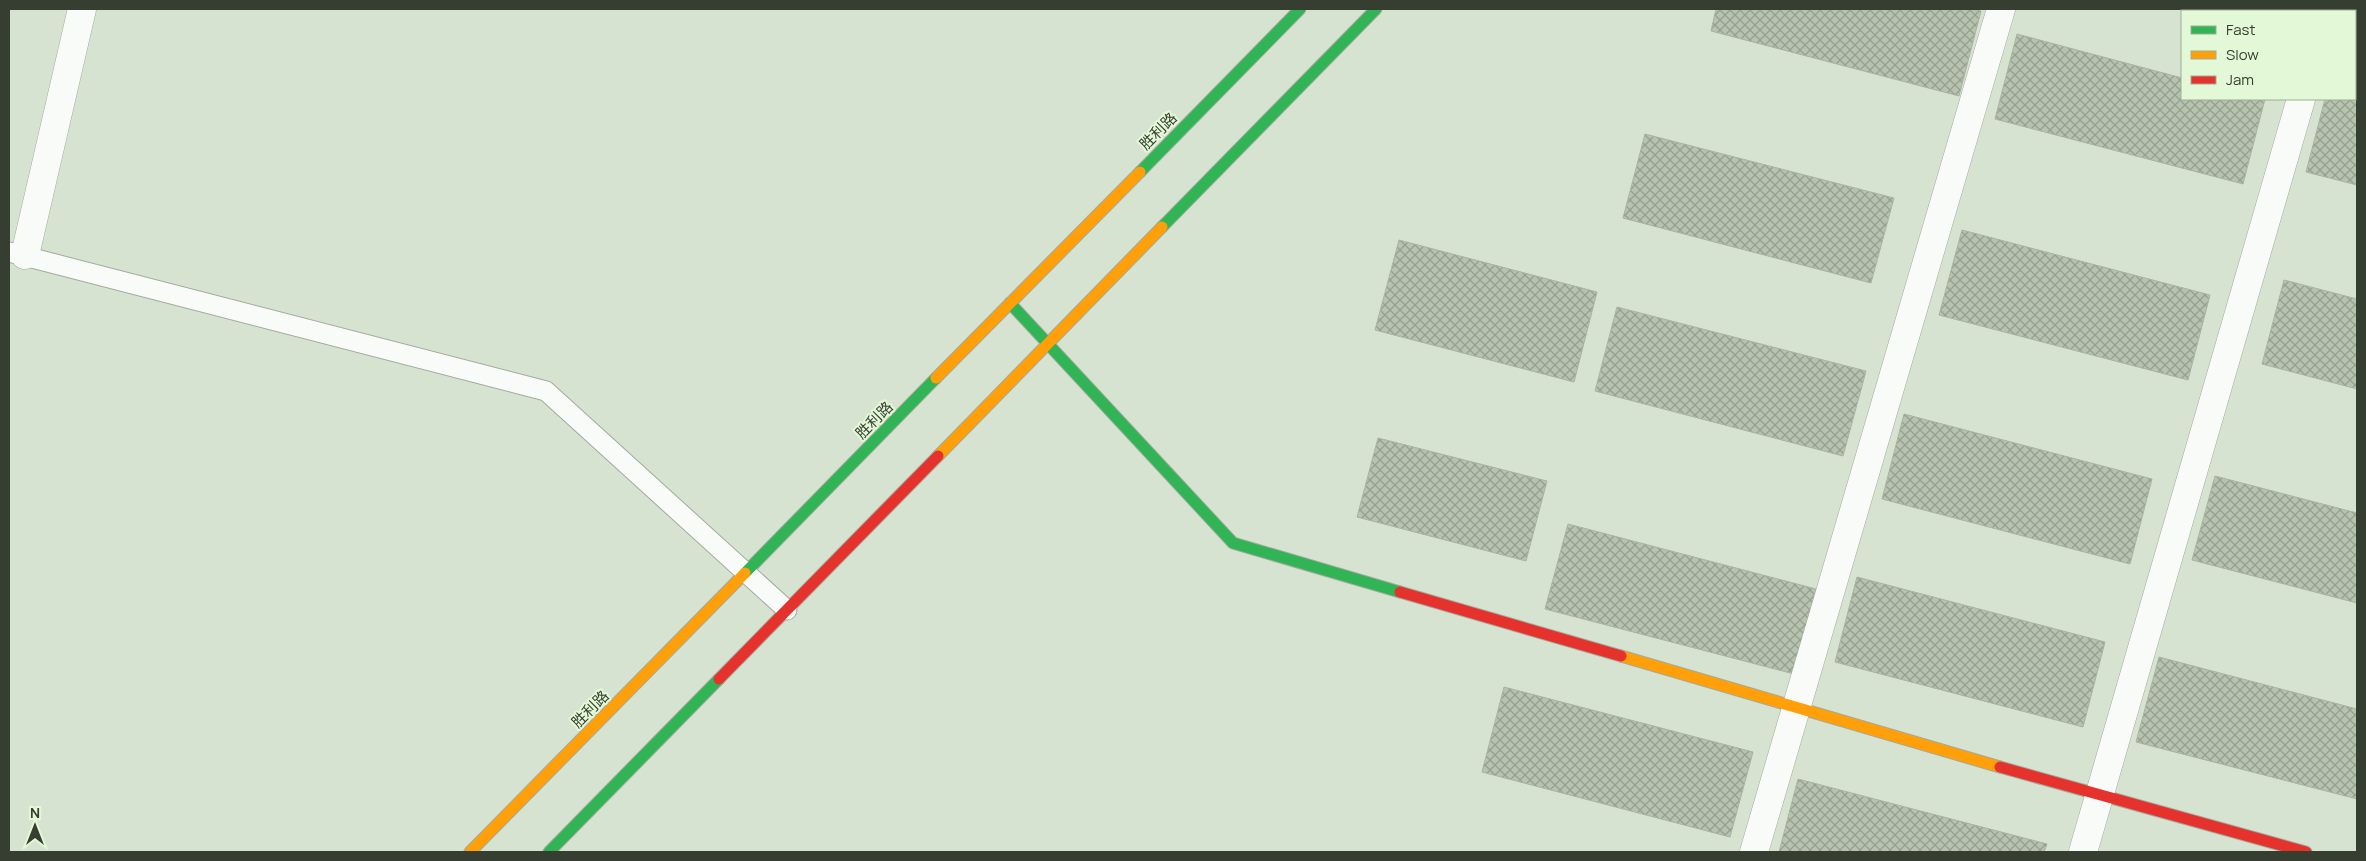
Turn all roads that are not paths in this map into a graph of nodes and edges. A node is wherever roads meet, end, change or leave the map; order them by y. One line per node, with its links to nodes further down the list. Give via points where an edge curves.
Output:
1 (82, 9): 6 (street)
2 (1300, 9): 7 (main road, 胜利路)
3 (1376, 9): 8 (main road)
4 (2001, 9): 11 (street)
5 (2301, 100): 12 (street)
6 (17, 253): 9 (lane, via 546,391)
7 (1010, 303): 8 (main road); 9 (main road, 胜利路)
8 (1048, 344): 10 (main road); 11 (main road, via 1233,543)
9 (745, 573): 10 (lane); 13 (main road, 胜利路)
10 (787, 610): 14 (main road)
11 (1797, 707): 12 (main road); 15 (street)
12 (2100, 796): 16 (street); 17 (main road)
13 (470, 852)
14 (550, 852)
15 (1754, 852)
16 (2084, 852)
17 (2306, 852)

